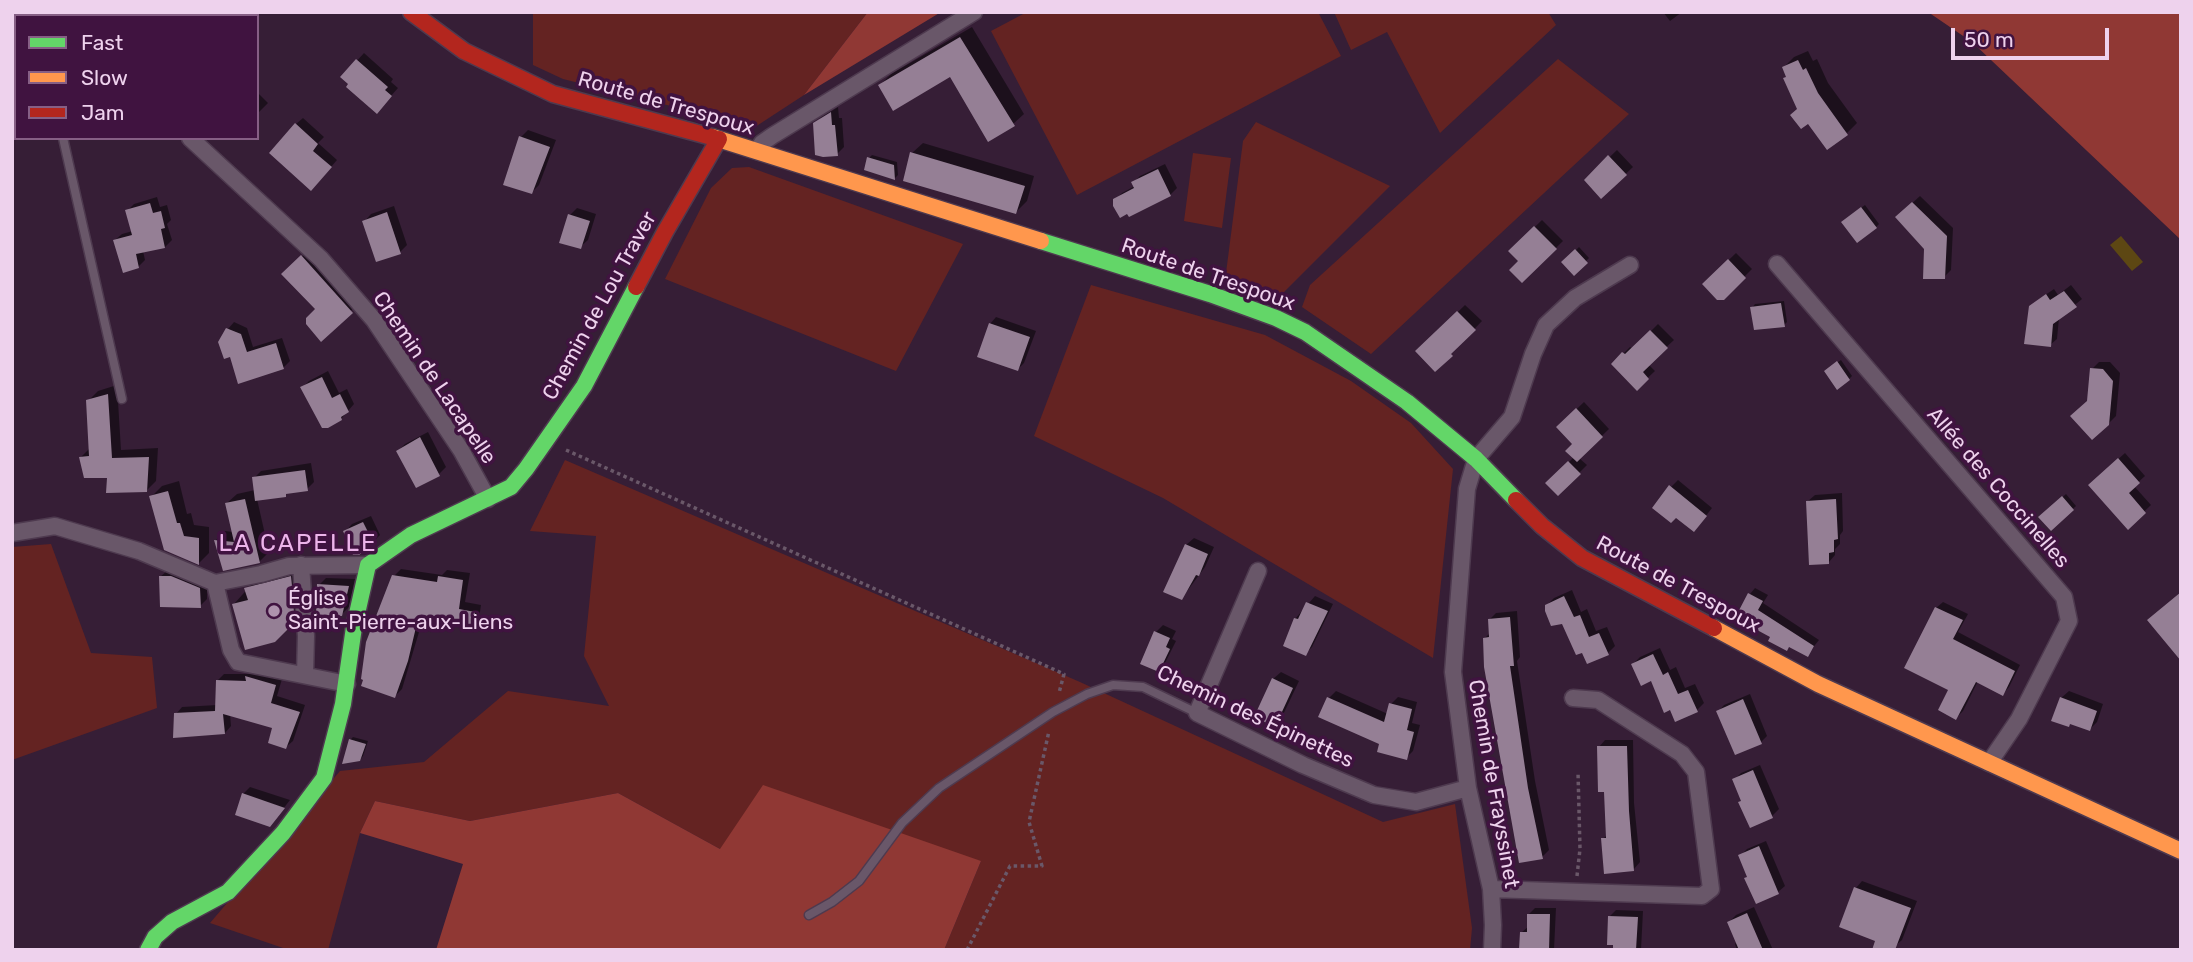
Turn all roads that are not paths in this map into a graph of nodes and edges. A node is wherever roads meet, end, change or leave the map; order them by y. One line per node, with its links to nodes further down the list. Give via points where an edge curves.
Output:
1 (411, 12): 3 (street, Route de Trespoux, via 464,51 553,94)
2 (974, 12): 6 (street, via 772,136)
3 (719, 139): 6 (street, Route de Trespoux); 11 (street, Chemin de Lou Traver, via 584,386 526,470 511,486)
4 (63, 140): 9 (lane)
5 (192, 140): 11 (street, Chemin de Lacapelle, via 321,259 374,320 461,450)
6 (757, 152): 10 (street, Route de Trespoux, via 1276,318 1305,332 1407,402)
7 (1777, 264): 21 (street, Allée des Coccinelles, via 2064,597 2069,621 2019,719)
8 (1630, 265): 10 (street, via 1575,298 1546,325 1511,417)
9 (122, 399)
10 (1476, 459): 21 (street, Route de Trespoux, via 1542,526 1582,558 1818,684); 22 (street, Chemin de Frayssinet, via 1467,489 1452,672)
11 (488, 499): 14 (street, Chemin de Lou Traver, via 411,535)
12 (12, 533): 16 (street, via 55,526)
13 (301, 565): 14 (street); 16 (street); 17 (street)
14 (368, 565): 18 (street)
15 (1258, 571): 20 (street)
16 (222, 578): 17 (street, via 231,650 238,662)
17 (305, 675): 18 (street)
18 (346, 684): 26 (street, via 324,778 284,833 228,892 172,922)
19 (1573, 698): 24 (street, via 1598,700 1682,754 1696,772 1711,889 1702,896)
20 (1197, 713): 22 (street, Chemin des Épinettes, via 1374,795 1416,802); 25 (lane, Chemin des Épinettes, via 1143,687 1113,685 1087,694 939,788 902,823 859,881)
21 (1989, 763): 23 (street, Route de Trespoux)
22 (1468, 788): 24 (street, Chemin de Frayssinet)
23 (2176, 844)
24 (1491, 889): 27 (street, Chemin de Frayssinet)
25 (808, 915)
26 (148, 950)
27 (1492, 950)

